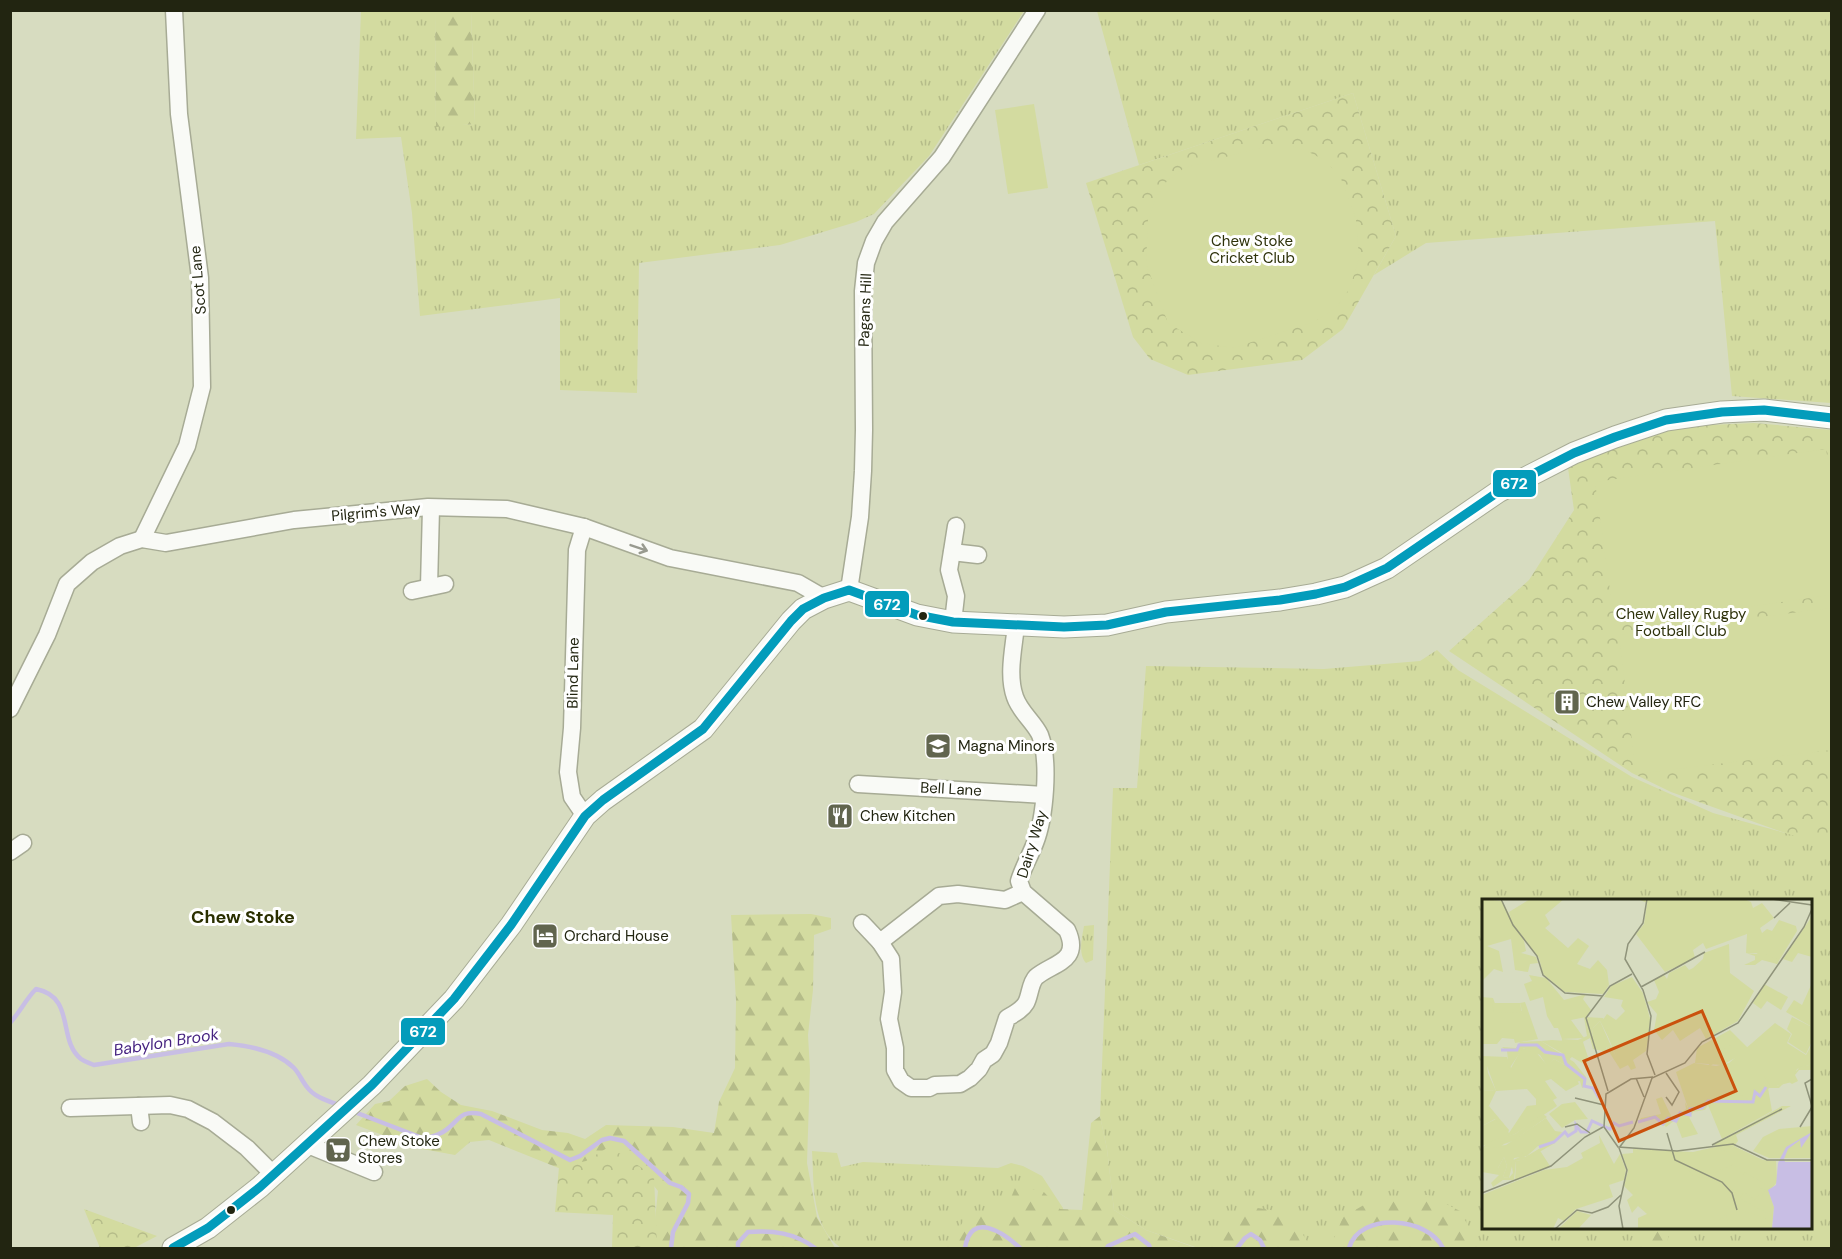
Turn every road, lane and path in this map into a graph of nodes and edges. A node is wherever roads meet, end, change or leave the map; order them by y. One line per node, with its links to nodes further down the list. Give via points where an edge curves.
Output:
1 (174, 10): 7 (street, Scot Lane, via 178,114 200,278 202,387 188,447)
2 (1037, 10): 10 (street, Pagans Hill, via 942,157 885,222 866,263 863,471)
3 (1832, 418): 14 (main road, via 1764,410 1722,412 1666,420 1619,436 1574,453 1498,492 1387,568 1316,594 1166,612 1107,625)
4 (431, 508): 6 (street, Pilgrim's Way, via 507,509); 7 (street, Pilgrim's Way, via 294,520 166,543); 11 (street, via 437,586)
5 (956, 526): 8 (street)
6 (584, 527): 12 (street, Pilgrim's Way, one-way to 12, via 670,558 798,583); 18 (street, Blind Lane, via 577,550 568,772 572,797)
7 (142, 539): 15 (street, Pilgrim's Way, via 92,562 67,584 47,635)
8 (952, 552): 9 (street); 13 (street, via 950,570 956,596)
9 (978, 555)
10 (849, 590): 12 (main road); 13 (main road, via 917,615)
11 (412, 591)
12 (824, 598): 18 (main road, via 791,621 703,729)
13 (953, 622): 14 (main road)
14 (1016, 625): 17 (street, Dairy Way, via 1011,671 1014,697 1039,734 1045,756)
15 (13, 700)
16 (858, 784): 17 (street, Bell Lane)
17 (1044, 795): 19 (street, Dairy Way, via 1043,817 1019,881)
18 (585, 816): 23 (main road, via 511,925 454,999 356,1101)
19 (1023, 892): 21 (street, Dairy Way, via 1005,900 958,894 939,896); 21 (street, Dairy Way, via 1067,930 1070,950 1065,960 1035,978 1025,1005 1007,1018 993,1054 960,1084 911,1088 898,1076 889,1019 893,992 891,959)
20 (862, 923): 21 (street, Dairy Way)
21 (880, 942)
22 (70, 1108): 25 (street, via 140,1114 170,1105 192,1110 247,1148)
23 (308, 1144): 24 (street); 25 (main road)
24 (374, 1172)
25 (274, 1175): 26 (main road, via 207,1228)
26 (173, 1248)

